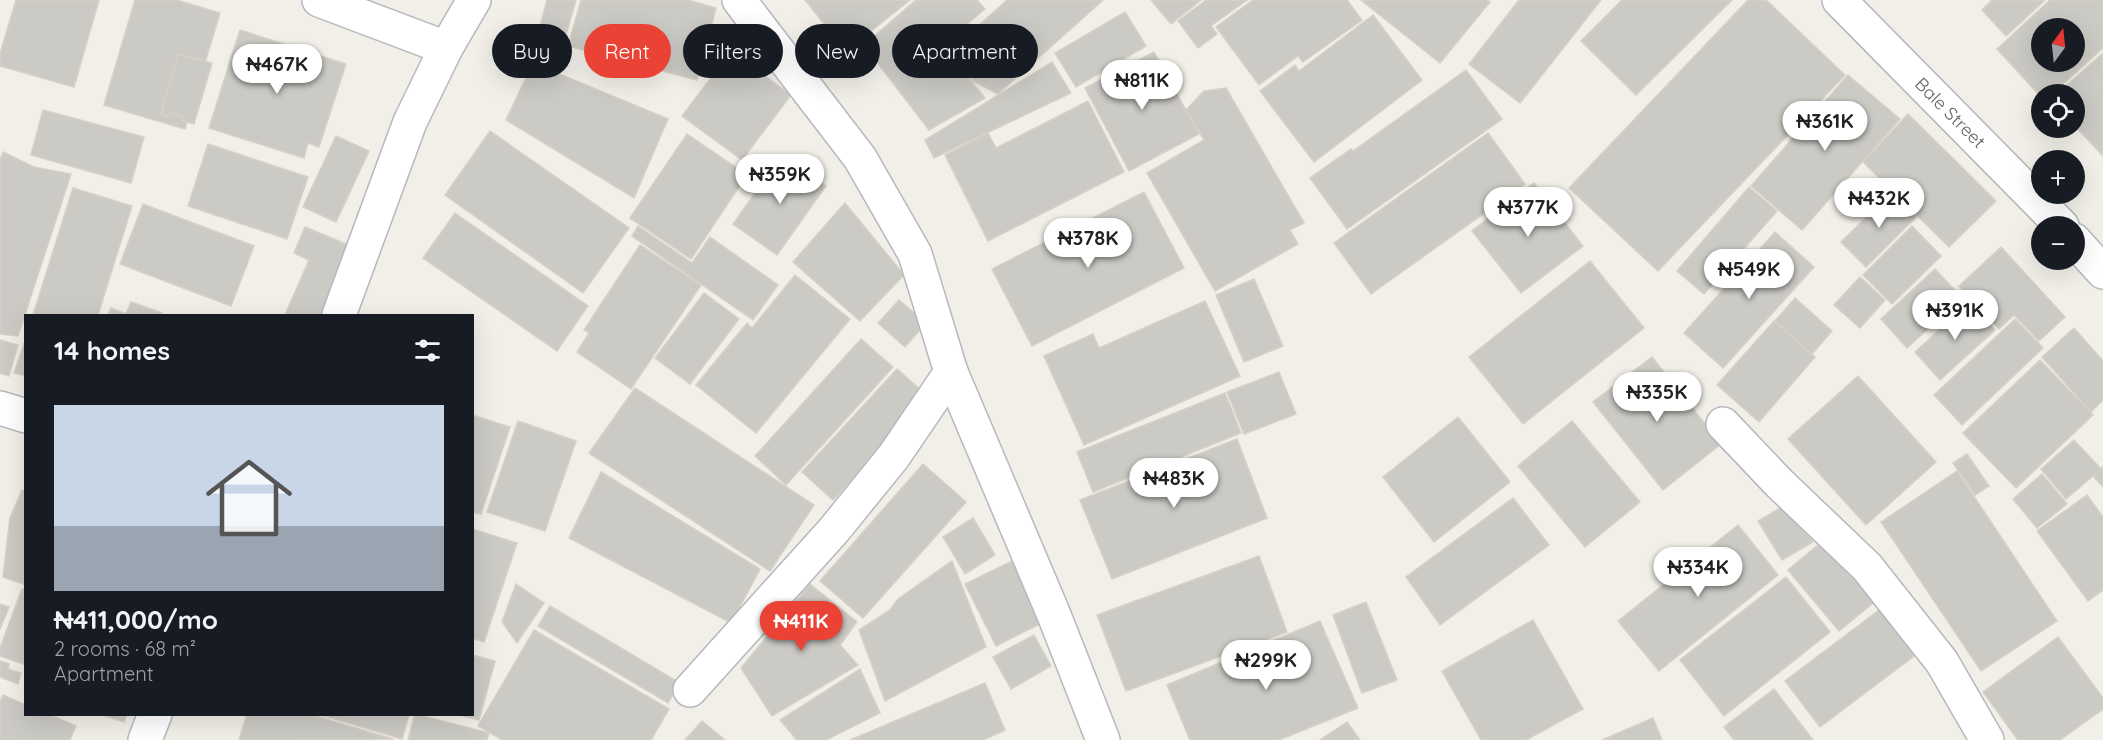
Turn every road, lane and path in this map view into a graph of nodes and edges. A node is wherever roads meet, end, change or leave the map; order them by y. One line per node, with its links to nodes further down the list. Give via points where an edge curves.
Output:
1 (319, 0): 5 (street)
2 (474, 0): 5 (street)
3 (739, 0): 10 (street, via 860,158 915,254)
4 (1839, 0): 6 (street, Bale Street)
5 (446, 48): 9 (street, via 410,122)
6 (2052, 216)
7 (2085, 252): 8 (street)
8 (2103, 272)
9 (339, 314)
10 (951, 372): 14 (street, via 894,456); 17 (street)
11 (0, 408): 12 (street)
12 (24, 415)
13 (1723, 424): 18 (street, via 1867,567 1942,662)
14 (690, 690)
15 (154, 716): 16 (street)
16 (146, 740)
17 (1103, 740)
18 (1987, 740)

